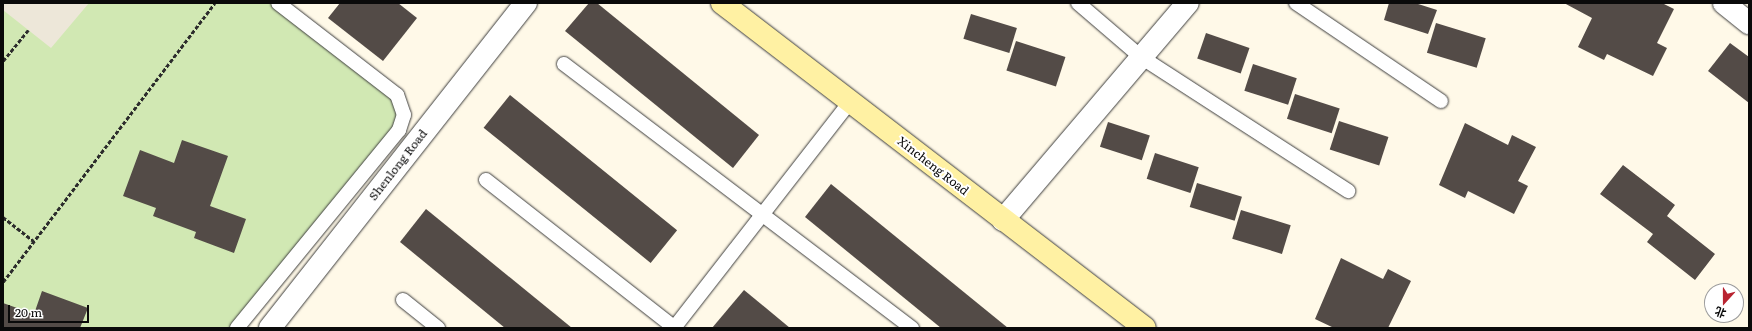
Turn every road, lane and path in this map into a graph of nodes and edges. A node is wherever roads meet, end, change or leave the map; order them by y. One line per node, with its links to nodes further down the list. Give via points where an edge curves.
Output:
1 (215, 3): 21 (path)
2 (278, 3): 24 (lane, via 397,95 404,115 399,130)
3 (526, 3): 25 (street, Shenlong Road)
4 (722, 3): 15 (street, Xincheng Road)
5 (1078, 3): 11 (lane)
6 (1188, 3): 11 (street)
7 (1296, 3): 14 (lane)
8 (1724, 3): 9 (street)
9 (1749, 23)
10 (28, 30): 12 (path)
11 (1142, 58): 17 (lane); 20 (street)
12 (3, 61)
13 (564, 64): 18 (lane)
14 (1442, 101)
15 (850, 102): 18 (lane); 20 (street, Xincheng Road)
16 (486, 180): 27 (lane)
17 (1348, 191)
18 (762, 216): 27 (lane); 28 (lane)
19 (3, 217): 21 (path)
20 (1003, 220): 29 (street, Xincheng Road)
21 (34, 241): 22 (path)
22 (3, 282)
23 (403, 300): 26 (lane)
24 (238, 328)
25 (270, 328)
26 (438, 328)
27 (674, 328)
28 (912, 328)
29 (1145, 328)

